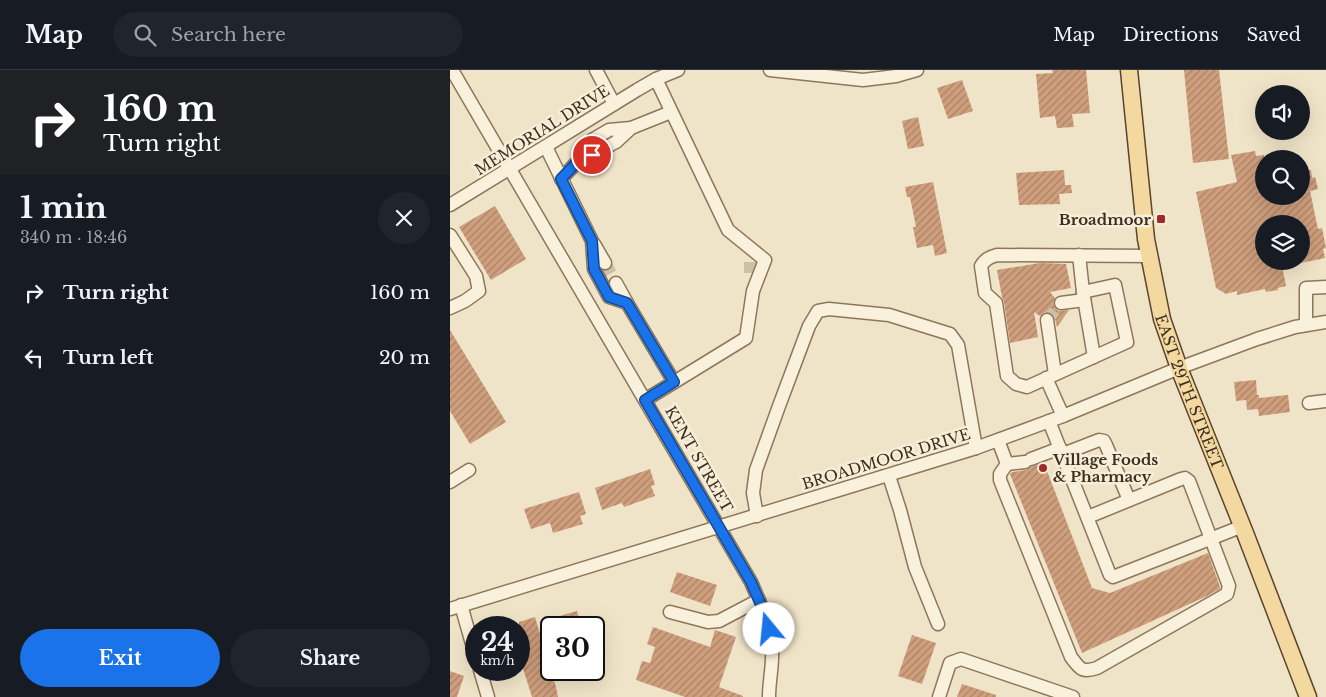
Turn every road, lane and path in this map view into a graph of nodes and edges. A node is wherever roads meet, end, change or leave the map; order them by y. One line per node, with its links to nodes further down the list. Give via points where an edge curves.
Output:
1 (452, 70): 11 (street, KENT STREET)
2 (596, 70): 8 (street)
3 (678, 70): 7 (street, MEMORIAL DRIVE)
4 (770, 70): 5 (street, via 862,80)
5 (917, 70)
6 (1129, 70): 17 (main road, EAST 29TH STREET)
7 (656, 79): 8 (street, MEMORIAL DRIVE); 9 (street)
8 (614, 104): 10 (street, MEMORIAL DRIVE)
9 (672, 112): 12 (street, via 631,128 609,130 592,140); 18 (street, via 728,230)
10 (546, 147): 11 (street, MEMORIAL DRIVE); 12 (street)
11 (510, 169): 13 (street, MEMORIAL DRIVE); 34 (street, KENT STREET)
12 (561, 179): 15 (street)
13 (450, 205)
14 (450, 235): 26 (street, via 476,276 479,291)
15 (592, 241): 19 (street); 24 (street, via 594,269 609,297)
16 (1080, 256): 17 (street); 23 (street); 32 (street, via 997,255 989,257 981,266 985,293 996,303 1007,376 1016,384 1027,387)
17 (1150, 256): 31 (main road, EAST 29TH STREET, via 1162,319)
18 (751, 262): 22 (street, via 749,279); 22 (street, via 765,260)
19 (605, 263)
20 (616, 283): 24 (street)
21 (1326, 287): 29 (street, via 1306,288)
22 (753, 292): 33 (street, via 746,338)
23 (1084, 296): 25 (street); 30 (street); 30 (street, via 1115,285 1128,342)
24 (627, 303): 33 (street)
25 (1061, 303)
26 (450, 308)
27 (1047, 320): 32 (street)
28 (1326, 322): 29 (street, BROADMOOR DRIVE)
29 (1306, 324): 31 (street, BROADMOOR DRIVE)
30 (1094, 357): 32 (street)
31 (1179, 368): 37 (street, BROADMOOR DRIVE); 50 (main road, EAST 29TH STREET)
32 (1051, 376): 37 (street)
33 (674, 382): 34 (street)
34 (645, 400): 49 (street, KENT STREET)
35 (1326, 401): 36 (street)
36 (1309, 403)
37 (1063, 416): 38 (street, BROADMOOR DRIVE)
38 (1049, 421): 39 (street, BROADMOOR DRIVE); 41 (street)
39 (998, 440): 40 (street, BROADMOOR DRIVE); 42 (street)
40 (976, 448): 44 (street, BROADMOOR DRIVE); 47 (street, via 958,345 950,334 889,315 828,309 818,311 809,326 756,470)
41 (1062, 451): 42 (street); 46 (street, via 1104,441); 48 (street)
42 (1007, 464): 51 (street, via 1000,480 1072,657 1082,670 1097,668 1227,594 1229,586)
43 (469, 470): 45 (street)
44 (889, 476): 47 (street, BROADMOOR DRIVE); 55 (street, via 915,566)
45 (450, 482)
46 (1129, 500): 48 (street); 51 (street, via 1185,478)
47 (757, 516): 49 (street, BROADMOOR DRIVE)
48 (1088, 517): 51 (street, via 1113,577)
49 (719, 526): 52 (street, KENT STREET); 53 (street, BROADMOOR DRIVE)
50 (1243, 526): 51 (street); 62 (main road, EAST 29TH STREET)
51 (1212, 538)
52 (759, 600): 54 (street, via 719,621 708,622); 59 (street, KENT STREET, via 772,649)
53 (455, 607): 56 (street)
54 (670, 612)
55 (938, 624)
56 (465, 631)
57 (483, 681): 58 (street)
58 (488, 697)
59 (769, 697)
60 (939, 697): 61 (street, via 950,663 961,659)
61 (1073, 697)
62 (1308, 697)

